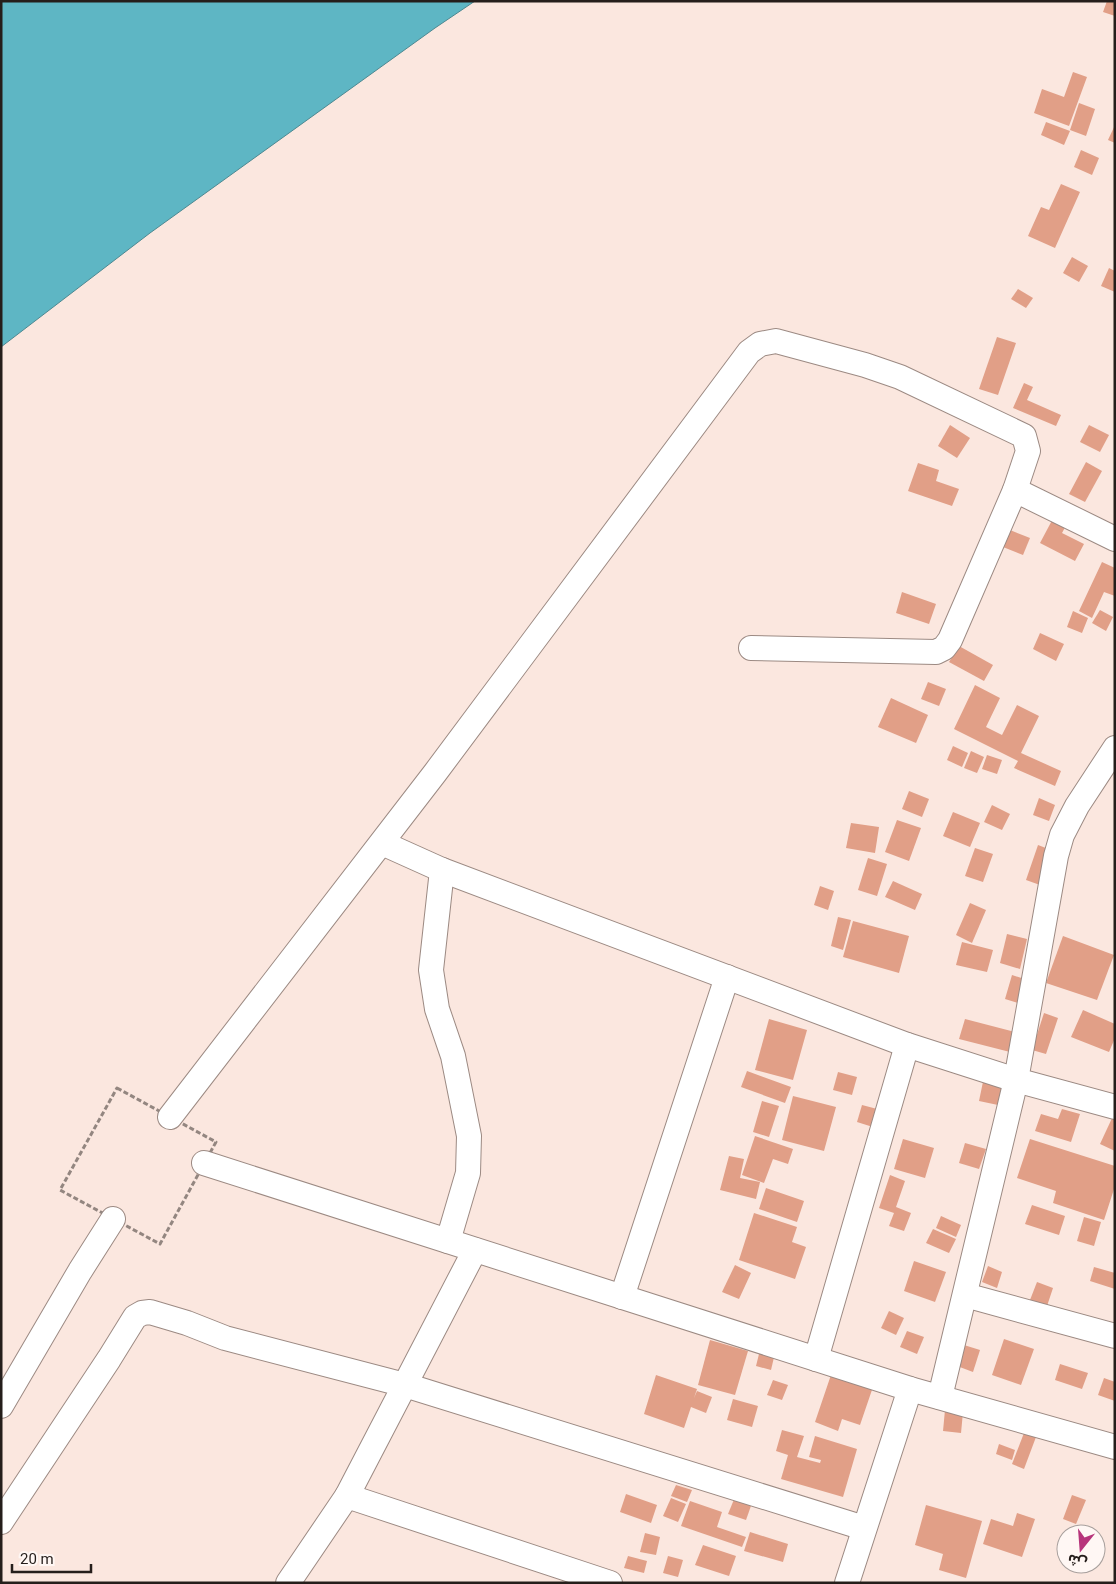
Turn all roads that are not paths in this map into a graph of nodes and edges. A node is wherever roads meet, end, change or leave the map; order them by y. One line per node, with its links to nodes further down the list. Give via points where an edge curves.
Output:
1 (1015, 490): 2 (street); 3 (street, via 944,648 936,652); 5 (street, via 1028,451 1024,436 900,377 776,341 760,344 749,352)
2 (1115, 540)
3 (751, 648)
4 (1115, 748): 9 (street, via 1076,806 1062,835)
5 (382, 843): 6 (street); 11 (street)
6 (442, 870): 7 (street); 14 (street, via 431,970 437,1009 453,1056 469,1136 468,1173)
7 (727, 977): 8 (street); 17 (street)
8 (907, 1045): 9 (street); 19 (street)
9 (1016, 1080): 10 (street); 16 (street)
10 (1115, 1107)
11 (170, 1117)
12 (204, 1163): 14 (street)
13 (113, 1219): 23 (street)
14 (448, 1241): 15 (street)
15 (475, 1250): 17 (street); 20 (street)
16 (965, 1295): 18 (street); 22 (street)
17 (622, 1297): 19 (street)
18 (1115, 1336)
19 (816, 1359): 21 (street)
20 (405, 1385): 25 (street); 26 (street, via 225,1338 150,1312 142,1313 135,1317); 27 (street)
21 (910, 1389): 22 (street); 27 (street)
22 (940, 1397): 24 (street)
23 (1, 1406)
24 (1115, 1447)
25 (347, 1496): 28 (street); 29 (street)
26 (1, 1522)
27 (864, 1528): 30 (street)
28 (288, 1583)
29 (610, 1583)
30 (847, 1583)

